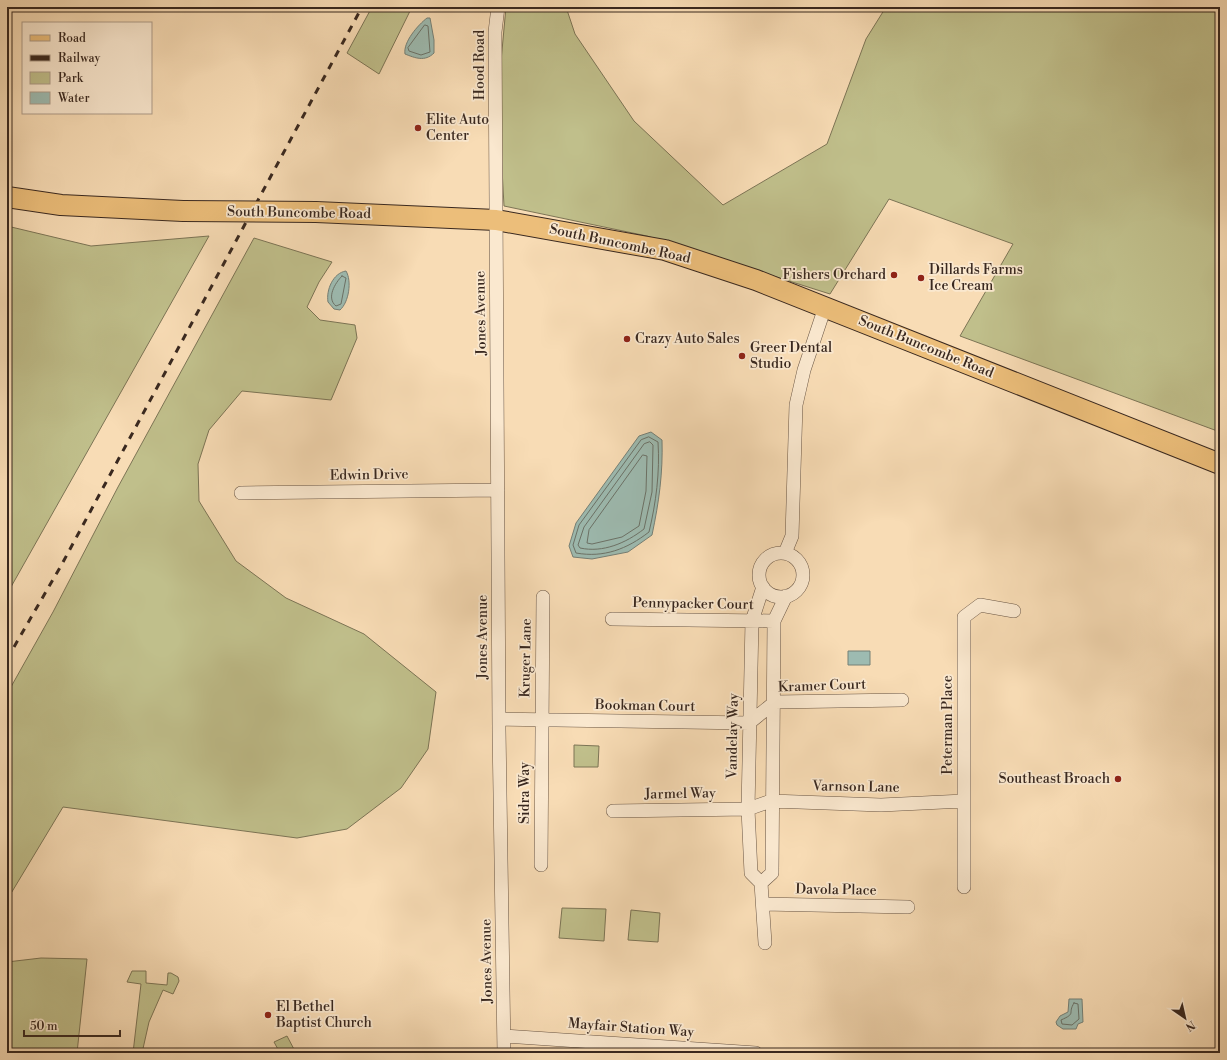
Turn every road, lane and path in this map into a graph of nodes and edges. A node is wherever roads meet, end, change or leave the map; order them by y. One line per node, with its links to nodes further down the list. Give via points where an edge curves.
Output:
1 (498, 7): 3 (street, Hood Road, via 495,32)
2 (7, 197): 3 (main road, South Buncombe Road, bridge, via 61,205 183,211 316,212)
3 (496, 220): 4 (main road, South Buncombe Road, via 665,250 756,280); 6 (street, Jones Avenue)
4 (825, 307): 5 (main road, South Buncombe Road); 8 (street, via 804,370 796,405 792,536)
5 (1220, 464)
6 (498, 490): 7 (street, Edwin Drive); 18 (street, Jones Avenue)
7 (241, 493)
8 (785, 553): 9 (street, via 771,555 761,566 759,573); 10 (street, via 798,561 803,574 798,588)
9 (763, 587): 10 (street, via 773,595); 14 (street, Vandelay Way)
10 (786, 596): 15 (street)
11 (543, 597): 19 (street, Kruger Lane)
12 (1014, 611): 22 (street, Peterman Place, via 980,605 964,617)
13 (612, 619): 14 (street, Pennypacker Court)
14 (752, 621): 15 (street, Pennypacker Court); 20 (street, Vandelay Way)
15 (774, 621): 17 (street)
16 (902, 700): 17 (street, Kramer Court)
17 (775, 702): 20 (street, Kramer Court); 21 (street)
18 (499, 719): 19 (street, Bookman Court); 31 (street, Jones Avenue)
19 (541, 721): 20 (street, Bookman Court); 25 (street, Sidra Way)
20 (749, 722): 23 (street, Vandelay Way)
21 (772, 801): 22 (street, Varnson Lane, via 881,805); 23 (street, Varnson Lane); 26 (street, via 772,873)
22 (964, 801): 27 (street, Peterman Place)
23 (748, 809): 24 (street, Jarmel Way); 26 (street, Vandelay Way, via 751,873)
24 (613, 810)
25 (541, 865)
26 (762, 883): 28 (street)
27 (964, 887)
28 (763, 904): 29 (street, Davola Place); 30 (street)
29 (908, 907)
30 (765, 943)
31 (504, 1036): 32 (street, Mayfair Station Way); 33 (street, Jones Avenue)
32 (605, 1048): 34 (street, Mayfair Station Way)
33 (504, 1053)
34 (756, 1053)

